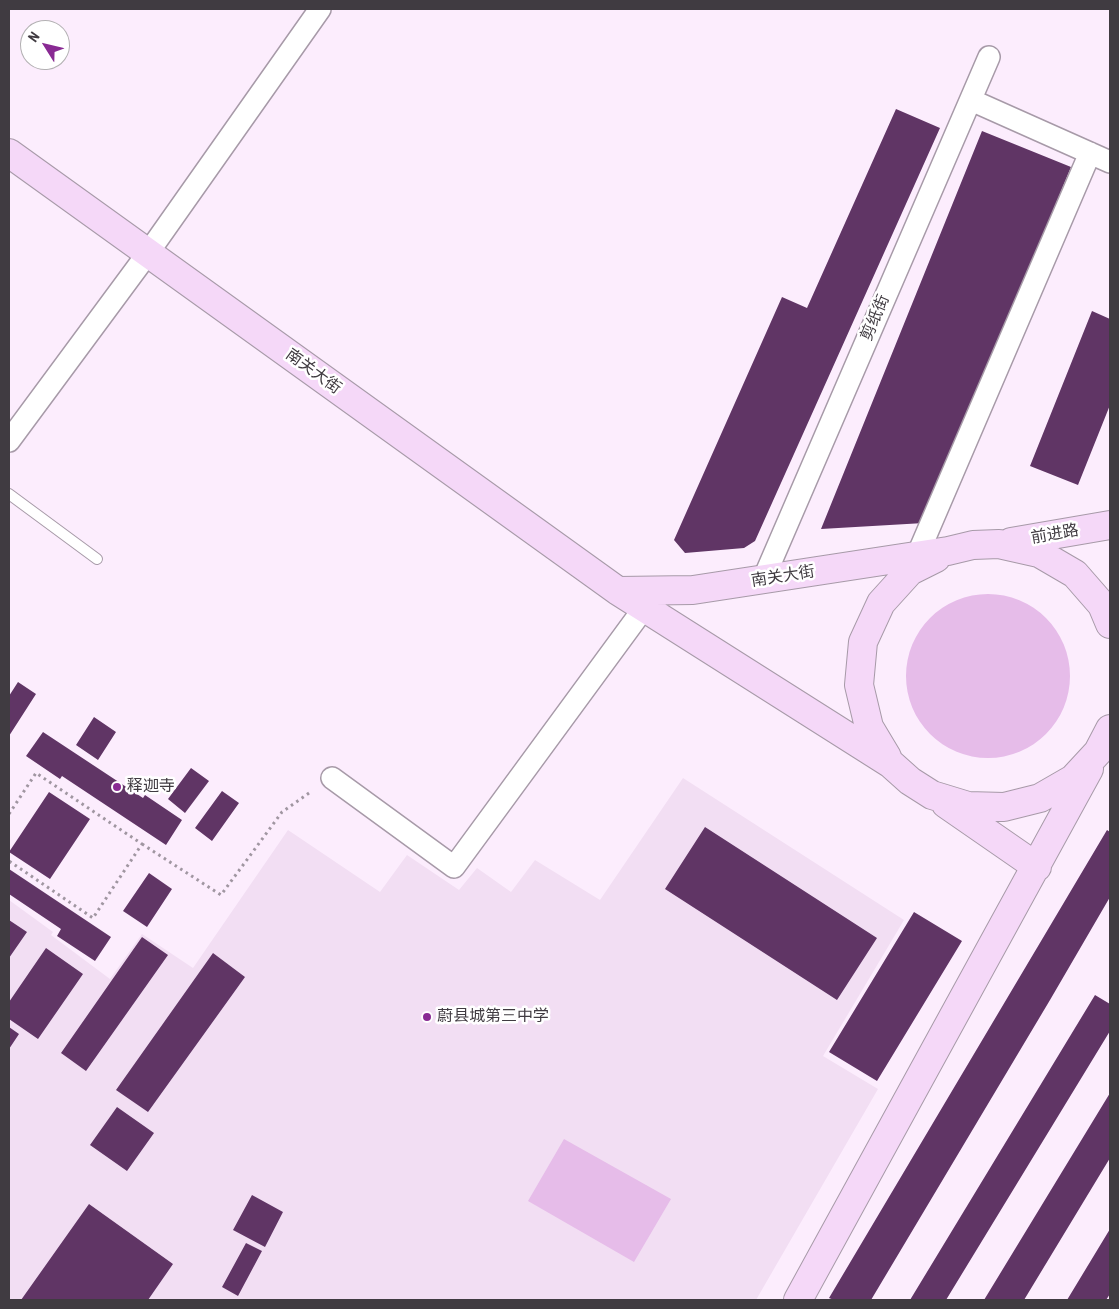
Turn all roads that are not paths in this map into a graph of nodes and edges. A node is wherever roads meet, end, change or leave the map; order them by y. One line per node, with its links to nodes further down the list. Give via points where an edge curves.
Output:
1 (320, 9): 7 (street)
2 (990, 57): 3 (street, 剪纸街)
3 (971, 100): 5 (street); 15 (street, 剪纸街)
4 (9, 153): 7 (main road, 南关大街)
5 (1090, 153): 6 (street); 13 (street)
6 (1110, 162)
7 (148, 253): 8 (street); 16 (main road, 南关大街)
8 (9, 441)
9 (9, 494): 14 (lane)
10 (1110, 525): 11 (main road, 前进路)
11 (999, 544): 12 (main road, 南关大街); 18 (main road, 南关大街, via 1039,553 1075,574 1102,605)
12 (948, 551): 13 (main road, 南关大街); 20 (main road, 南关大街, via 910,571 881,603 863,642 859,685 869,727)
13 (917, 556): 15 (main road, 南关大街)
14 (97, 560)
15 (763, 580): 16 (main road, 南关大街, via 693,590)
16 (618, 591): 17 (main road, 南关大街)
17 (644, 608): 20 (main road, 南关大街); 21 (street, via 454,867)
18 (1110, 624)
19 (1106, 746): 22 (main road, 南关大街, via 1072,779 1040,798 1004,807 968,806); 23 (main road)
20 (891, 764): 22 (main road, 南关大街)
21 (332, 778)
22 (932, 795): 23 (main road)
23 (1037, 867): 24 (main road)
24 (800, 1300)

